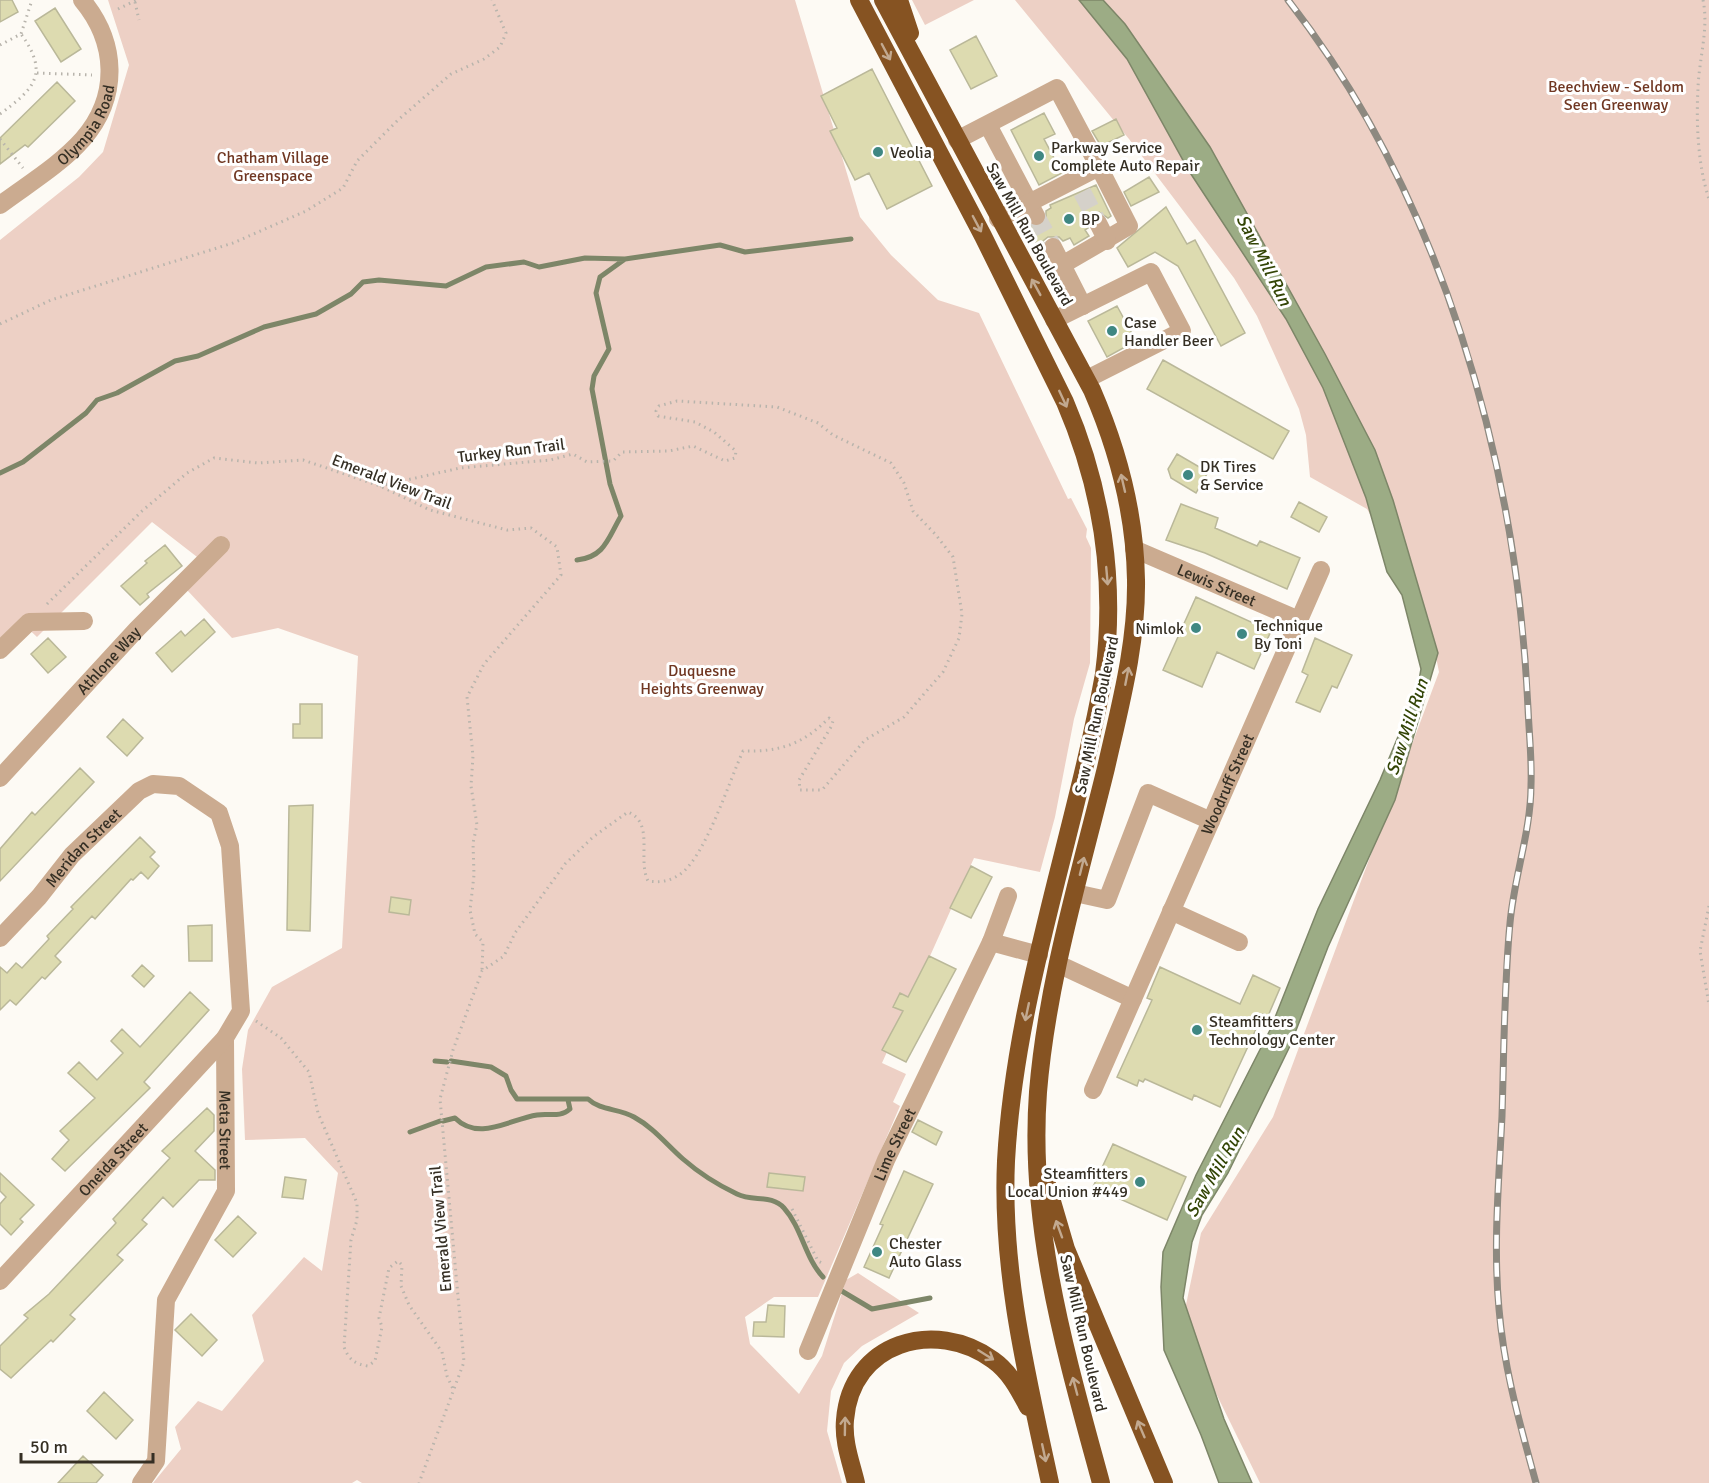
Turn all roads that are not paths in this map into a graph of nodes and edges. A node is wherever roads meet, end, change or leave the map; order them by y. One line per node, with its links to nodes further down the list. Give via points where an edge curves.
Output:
1 (859, 0): 19 (highway, Saw Mill Run Boulevard, one-way to 19, via 1065,402 1085,455)
2 (883, 0): 5 (highway, Saw Mill Run Boulevard)
3 (899, 0): 5 (highway)
4 (88, 7): 9 (street, Olympia Road, via 104,31 110,76 96,120 84,137)
5 (928, 86): 7 (highway, Saw Mill Run Boulevard)
6 (987, 124): 7 (street); 8 (street, via 1057,88); 10 (street)
7 (957, 140): 11 (highway, Saw Mill Run Boulevard)
8 (1099, 167): 10 (street, via 1078,186); 13 (street, via 1129,226)
9 (0, 205)
10 (1033, 210): 11 (street)
11 (998, 219): 17 (highway, Saw Mill Run Boulevard, one-way to 11)
12 (1098, 223): 13 (street)
13 (1107, 241): 15 (street)
14 (1053, 247): 15 (street)
15 (1062, 265): 16 (street)
16 (1083, 306): 17 (street); 18 (street, via 1151,272 1182,331)
17 (1054, 320): 18 (highway, Saw Mill Run Boulevard)
18 (1087, 379): 21 (highway, Saw Mill Run Boulevard, one-way to 18, via 1130,513 1114,447)
19 (1100, 518): 21 (highway); 34 (highway, Saw Mill Run Boulevard, one-way to 34, via 1109,621 1104,674)
20 (221, 545): 26 (street, Athlone Way, via 137,629)
21 (1134, 549): 23 (street, Lewis Street); 28 (highway, Saw Mill Run Boulevard, one-way to 21, via 1127,676 1135,611)
22 (1322, 570): 23 (street, Woodruff Street)
23 (1299, 620): 27 (street, Woodruff Street)
24 (84, 621): 25 (street, via 29,622)
25 (0, 650)
26 (0, 778)
27 (1210, 821): 28 (street, via 1148,794 1107,900); 30 (street, Woodruff Street)
28 (1075, 893): 35 (highway, Saw Mill Run Boulevard)
29 (1008, 897): 32 (street, Lime Street)
30 (1171, 911): 33 (street); 36 (street, Woodruff Street)
31 (0, 938): 37 (street, Meridan Street, via 72,855 139,791 153,784 179,786 219,813 230,846 241,1011)
32 (991, 942): 34 (street); 41 (street, Lime Street, via 914,1098)
33 (1239, 942)
34 (1039, 955): 42 (highway, Saw Mill Run Boulevard, one-way to 42, via 1015,1082 1006,1160 1014,1307)
35 (1058, 964): 36 (street); 39 (highway, Saw Mill Run Boulevard, via 1043,1051)
36 (1133, 999): 38 (street, Woodruff Street)
37 (225, 1038): 40 (street, Oneida Street); 43 (street, Meta Street, via 226,1191 166,1300 156,1461)
38 (1093, 1090)
39 (1036, 1126): 46 (highway, Saw Mill Run Boulevard, one-way to 39, via 1051,1290 1039,1208); 47 (highway, one-way to 39, via 1062,1239)
40 (0, 1281)
41 (808, 1351)
42 (1037, 1423): 44 (highway, one-way to 42, via 844,1433 848,1403 871,1364 899,1344 932,1337 967,1344 981,1352 1005,1370); 45 (highway, Saw Mill Run Boulevard, one-way to 45)
43 (141, 1483)
44 (856, 1483)
45 (1050, 1483)
46 (1101, 1483)
47 (1164, 1483)

